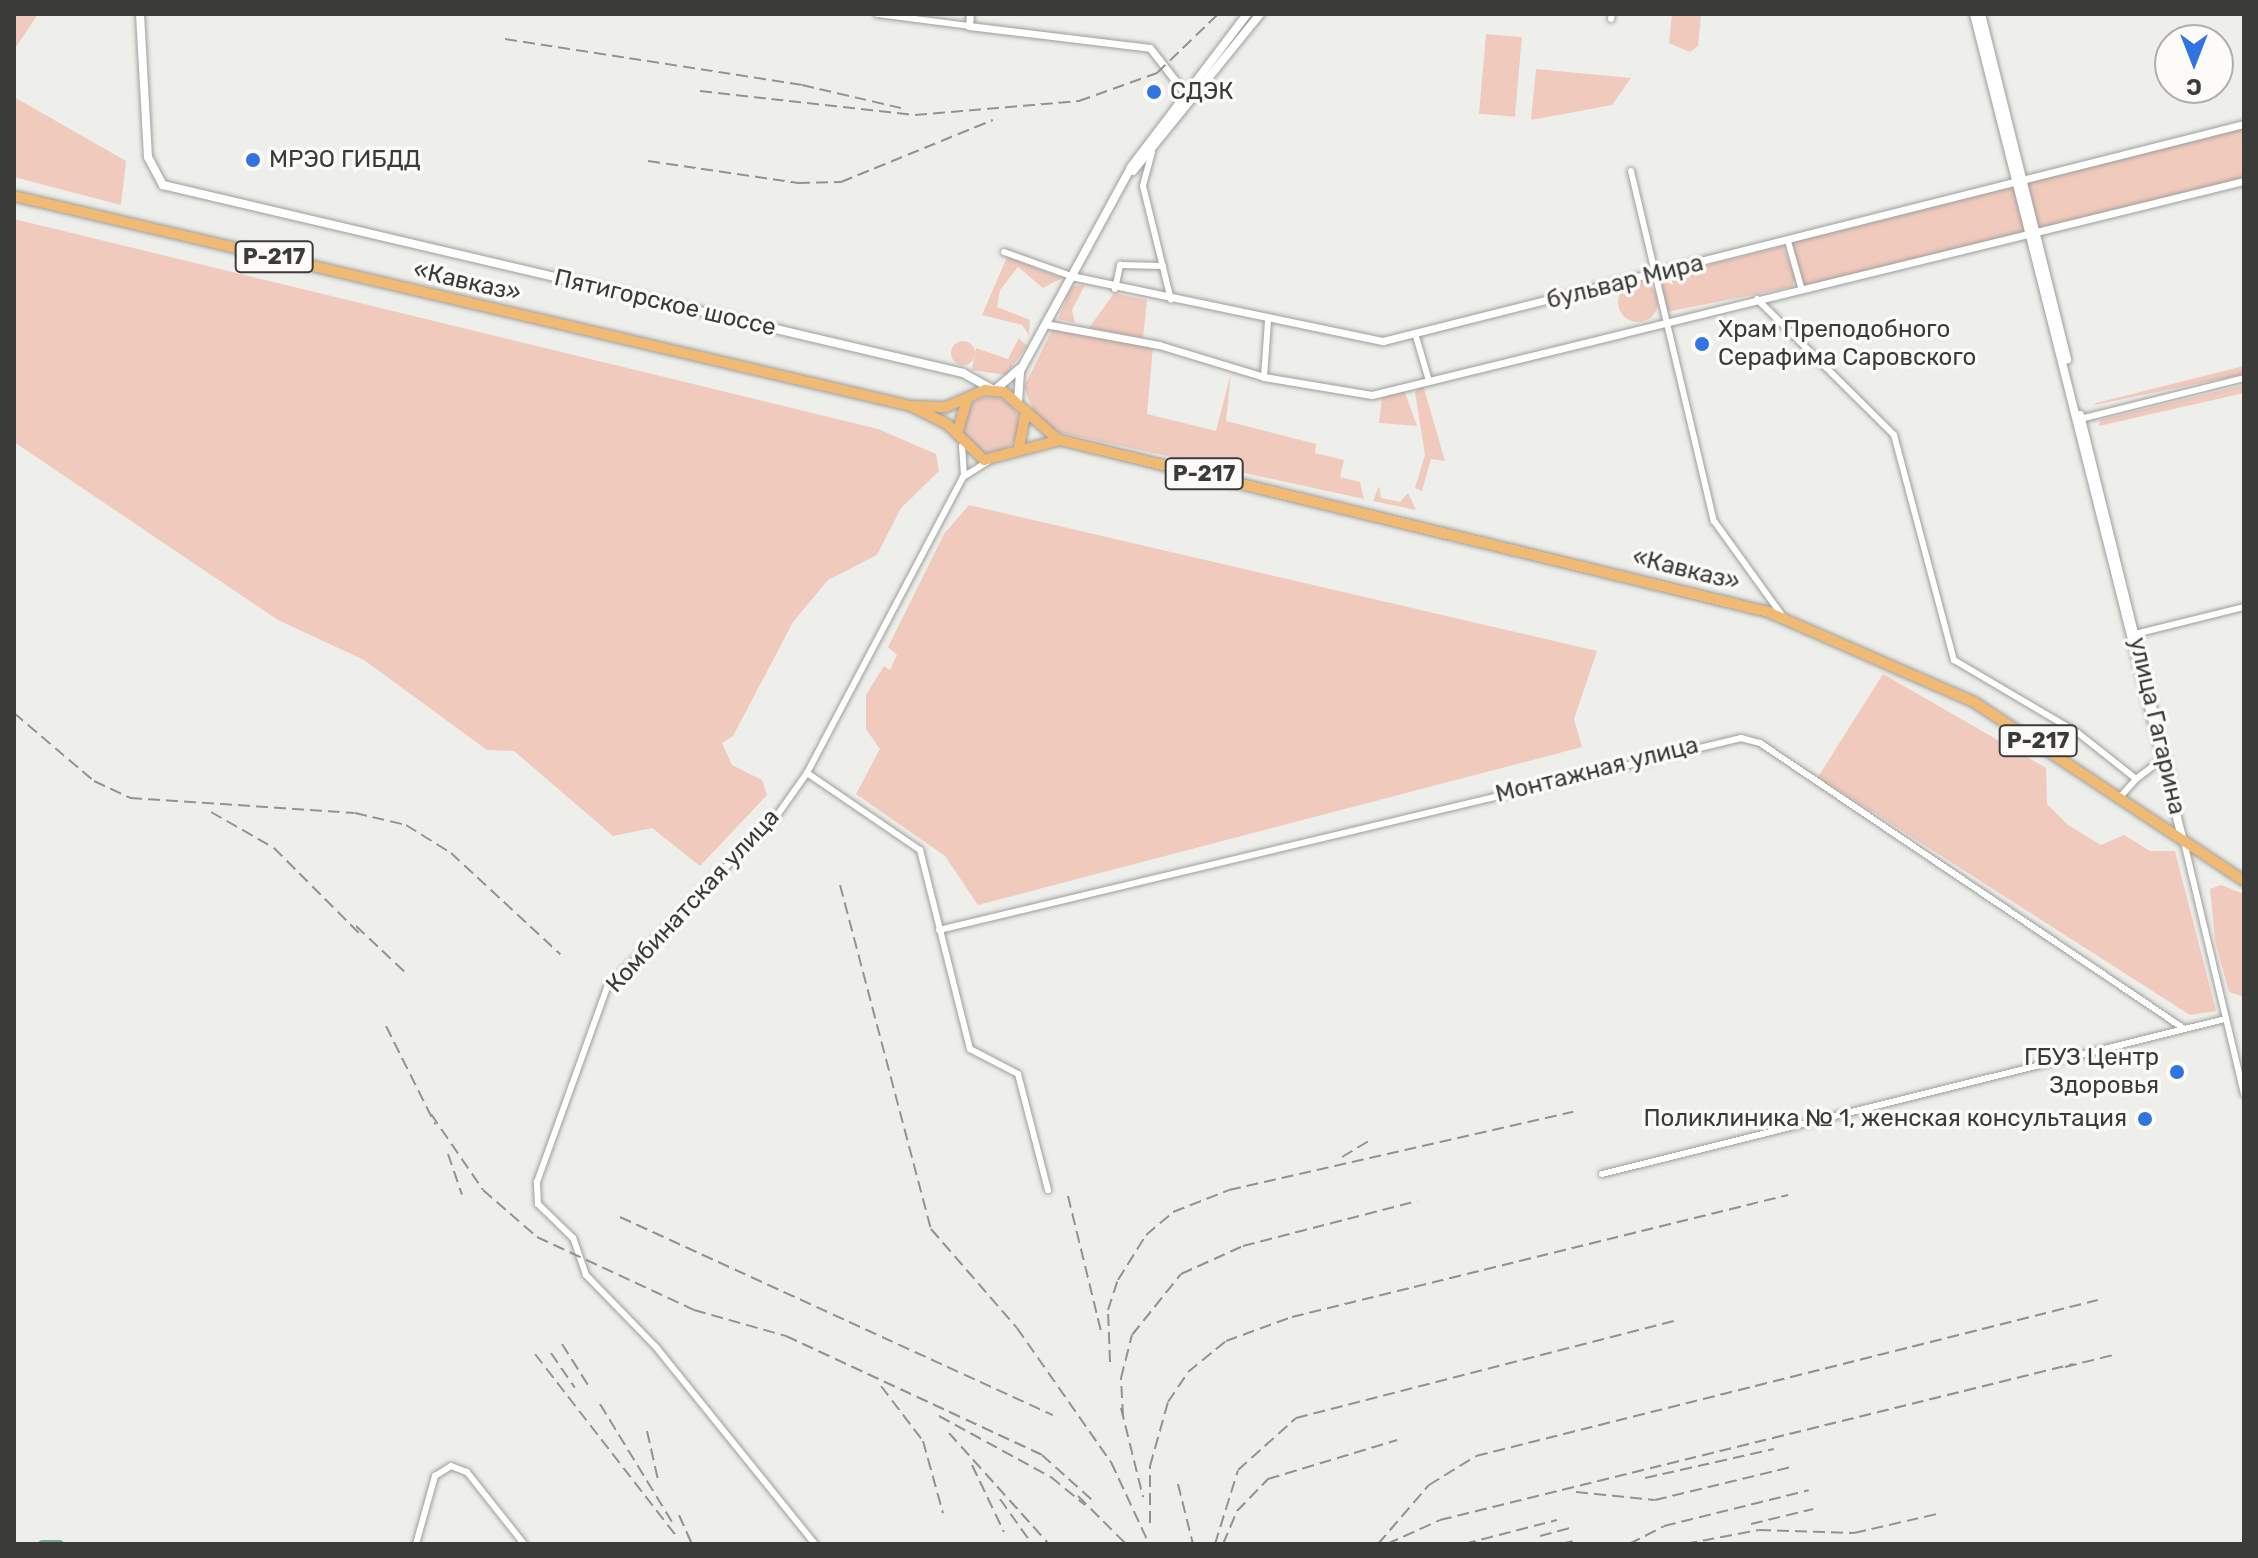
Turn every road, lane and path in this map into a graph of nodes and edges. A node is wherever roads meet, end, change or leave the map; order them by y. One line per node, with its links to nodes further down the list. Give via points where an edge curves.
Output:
1 (140, 14): 32 (main road, Пятигорское шоссе, via 148,157 163,185)
2 (877, 14): 8 (street)
3 (970, 14): 8 (street)
4 (1247, 14): 9 (main road)
5 (1260, 14): 9 (main road)
6 (1974, 14): 14 (main road, улица Гагарина)
7 (1981, 14): 14 (main road, улица Гагарина)
8 (969, 26): 9 (street, via 1150,48)
9 (1189, 98): 11 (main road); 13 (main road)
10 (2244, 124): 14 (street, бульвар Мира)
11 (1152, 152): 13 (main road); 20 (street, via 1143,186)
12 (1631, 171): 22 (street)
13 (1126, 177): 21 (main road)
14 (2020, 180): 17 (main road, улица Гагарина); 18 (street, бульвар Мира)
15 (2244, 181): 17 (street, бульвар Мира)
16 (14, 196): 39 (highway, «Кавказ» / Р-217)
17 (2033, 233): 23 (street, бульвар Мира); 41 (main road, улица Гагарина)
18 (1788, 241): 22 (street, бульвар Мира); 23 (street)
19 (1004, 252): 21 (street, бульвар Мира)
20 (1163, 266): 24 (street, via 1120,265); 26 (street)
21 (1071, 276): 24 (street, бульвар Мира); 29 (main road)
22 (1652, 276): 28 (street); 30 (street, бульвар Мира)
23 (1801, 287): 25 (street, бульвар Мира)
24 (1115, 289): 26 (street, бульвар Мира)
25 (1757, 299): 28 (street, бульвар Мира); 53 (street, via 1894,435 1954,660 2078,733)
26 (1171, 300): 27 (street, бульвар Мира)
27 (1268, 321): 30 (street, бульвар Мира, via 1375,341); 33 (street)
28 (1665, 321): 35 (street, бульвар Мира); 49 (street, via 1714,521)
29 (1045, 324): 31 (main road); 33 (street, бульвар Мира, via 1159,345)
30 (1415, 333): 35 (street)
31 (1025, 362): 36 (main road); 38 (main road)
32 (963, 373): 36 (main road, Пятигорское шоссе); 37 (main road, via 974,381)
33 (1264, 377): 35 (street, бульвар Мира, via 1362,396)
34 (2244, 378): 41 (street)
35 (1429, 381)
36 (994, 390): 37 (highway, «Кавказ» / Р-217); 38 (highway)
37 (970, 397): 39 (highway, «Кавказ» / Р-217, via 934,409); 42 (highway)
38 (1018, 401): 40 (highway, «Кавказ» / Р-217)
39 (911, 406): 42 (highway, «Кавказ» / Р-217)
40 (1025, 415): 43 (highway, «Кавказ» / Р-217); 45 (highway)
41 (2078, 419): 50 (main road, улица Гагарина)
42 (957, 434): 44 (highway)
43 (1060, 440): 45 (highway, «Кавказ» / Р-217); 49 (highway, «Кавказ» / Р-217)
44 (962, 446): 46 (highway); 47 (street, Комбинатская улица)
45 (1018, 448): 46 (highway, «Кавказ» / Р-217)
46 (992, 460): 47 (street)
47 (963, 477): 52 (street, Комбинатская улица)
48 (2244, 607): 50 (street)
49 (1784, 618): 54 (highway, «Кавказ» / Р-217, via 1974,702)
50 (2131, 635): 51 (main road, улица Гагарина)
51 (2162, 759): 53 (street); 55 (main road, улица Гагарина)
52 (807, 773): 57 (street, via 920,850); 65 (street, Комбинатская улица, via 778,814 607,988 535,1190 548,1218 579,1248 586,1275 657,1348)
53 (2136, 779): 54 (street)
54 (2120, 797): 55 (highway, «Кавказ» / Р-217)
55 (2184, 842): 56 (highway, «Кавказ» / Р-217); 58 (street)
56 (2244, 881)
57 (939, 930): 59 (street, Монтажная улица, via 1741,738 1760,743); 62 (street, via 970,1049 1018,1074)
58 (2225, 1019): 59 (street); 60 (street)
59 (2183, 1028): 61 (street)
60 (2244, 1094)
61 (1602, 1174)
62 (1048, 1190)
63 (416, 1544): 64 (street, via 435,1476 451,1466 467,1472)
64 (524, 1544)
65 (815, 1544)

